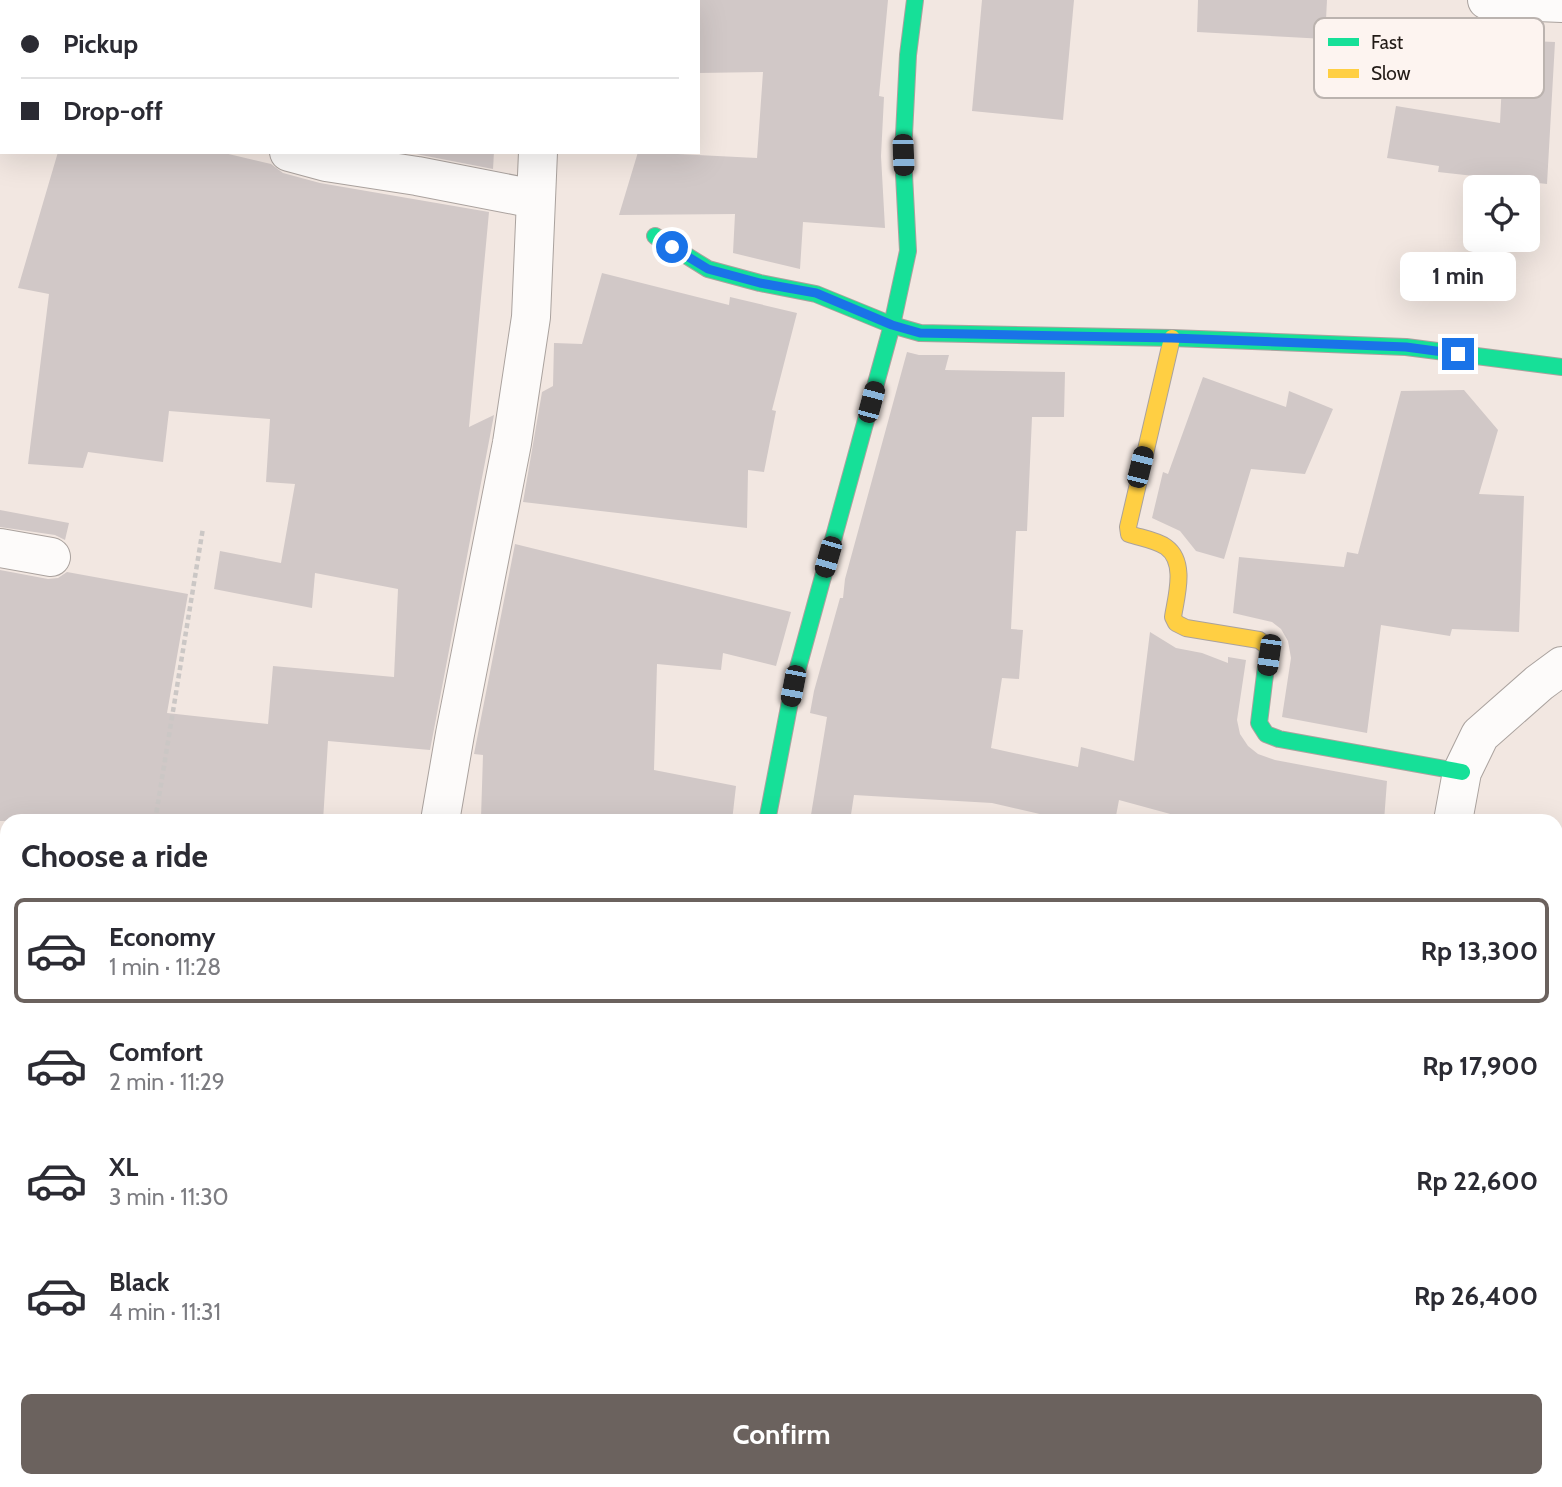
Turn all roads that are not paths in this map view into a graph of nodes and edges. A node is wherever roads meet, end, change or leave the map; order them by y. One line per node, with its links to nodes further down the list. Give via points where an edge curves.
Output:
1 (915, 0): 8 (street, via 903,155 908,251)
2 (1487, 0): 3 (street)
3 (1562, 3)
4 (296, 154): 6 (street)
5 (538, 154): 6 (street)
6 (535, 199): 15 (street, via 531,317 512,443)
7 (655, 236): 8 (street, via 708,269 816,293)
8 (892, 325): 9 (street, via 920,333); 16 (street, via 793,686)
9 (1172, 338): 10 (street, via 1406,347); 14 (street, via 1128,527 1129,534 1173,552 1178,571 1173,617 1177,623 1259,640 1267,646 1259,723 1266,734)
10 (1562, 367)
11 (0, 548): 12 (street)
12 (51, 557)
13 (1562, 666): 14 (street, via 1480,736)
14 (1462, 772): 17 (street)
15 (441, 814)
16 (768, 814)
17 (1453, 814)

